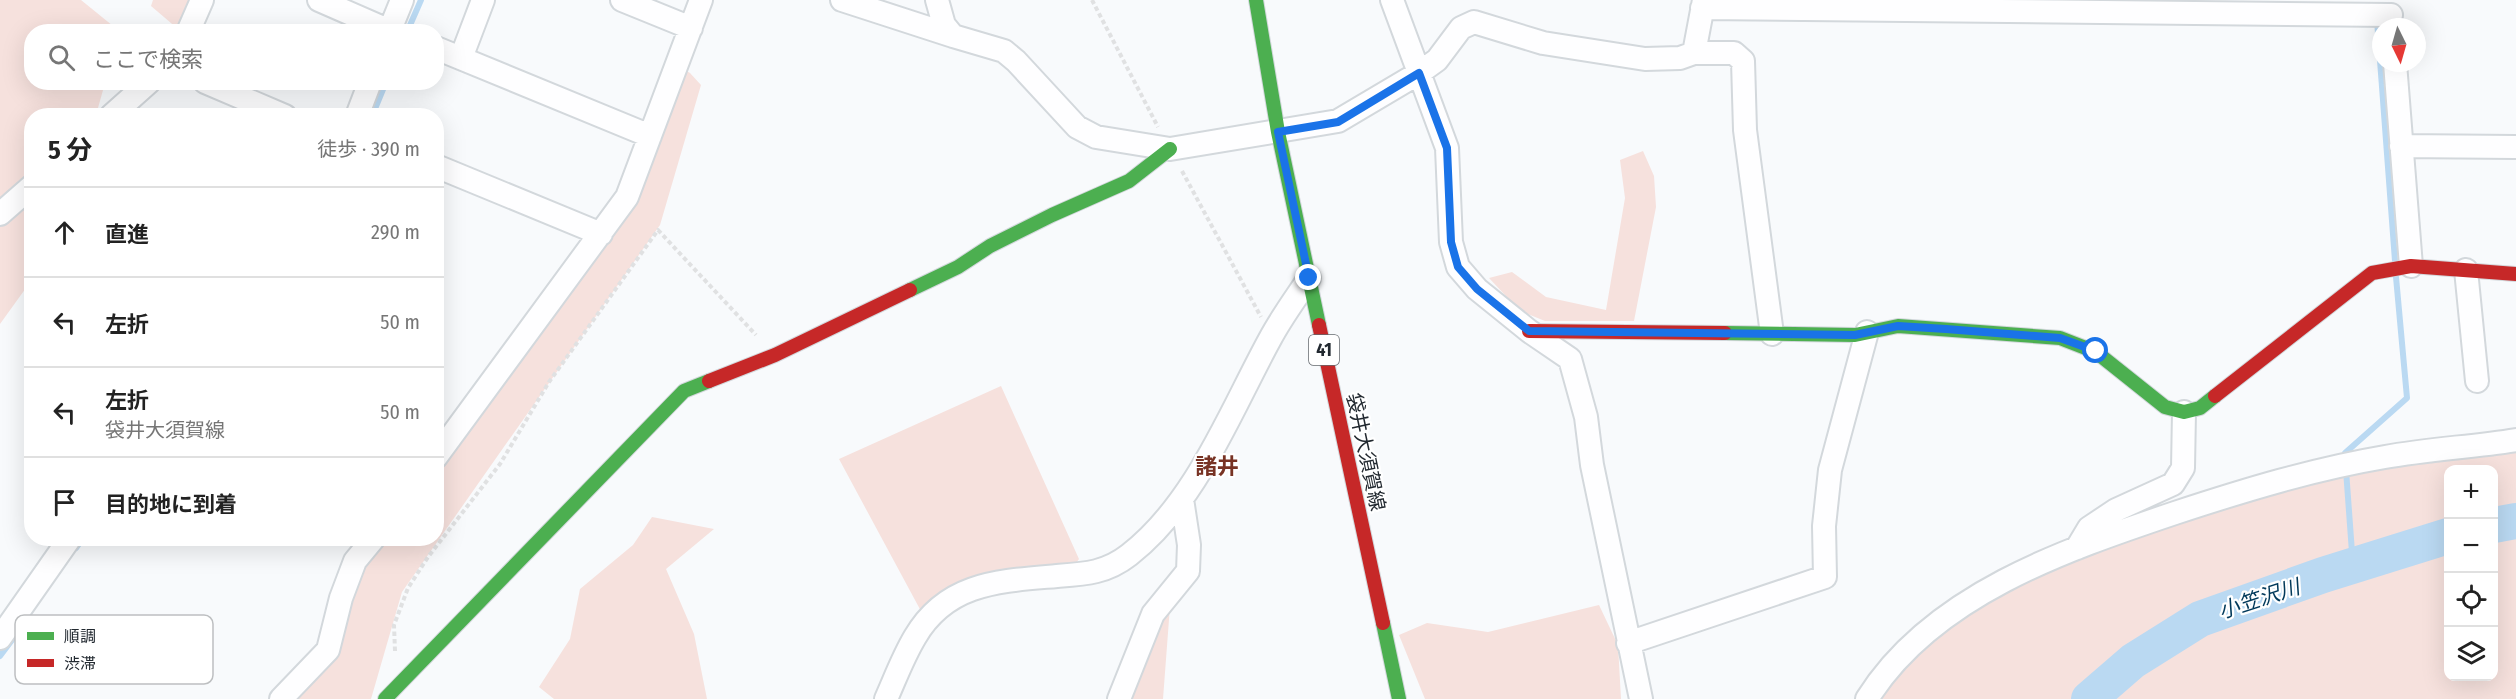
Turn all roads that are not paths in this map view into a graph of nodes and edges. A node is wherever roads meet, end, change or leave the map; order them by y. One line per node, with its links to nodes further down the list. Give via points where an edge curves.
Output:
1 (202, 0): 14 (street)
2 (319, 0): 15 (street)
3 (402, 0): 16 (street)
4 (483, 0): 21 (street)
5 (622, 0): 17 (street)
6 (701, 0): 17 (street)
7 (842, 0): 18 (street)
8 (938, 0): 18 (street, via 944,25)
9 (1256, 0): 30 (street, 袋井大須賀線 / 41)
10 (1392, 0): 23 (street)
11 (1703, 4): 12 (street); 20 (street)
12 (2050, 6): 13 (street)
13 (2391, 14)
14 (192, 24)
15 (373, 24)
16 (392, 24)
17 (691, 28): 31 (street)
18 (953, 36): 34 (street, via 1004,51 1077,127 1096,137)
19 (444, 51): 21 (street)
20 (1694, 53): 23 (street, via 1680,58 1645,59 1543,43 1474,22 1461,28 1437,60); 45 (street, via 1734,53 1743,62 1745,130)
21 (461, 58): 31 (street)
22 (2396, 72): 32 (street)
23 (1419, 73): 30 (street, via 1338,122); 43 (street, via 1447,148 1451,242 1458,267 1477,289)
24 (140, 90): 27 (street)
25 (224, 90): 28 (street)
26 (367, 90): 29 (street)
27 (120, 108)
28 (266, 108)
29 (360, 108)
30 (1278, 132): 34 (street); 42 (street, 袋井大須賀線 / 41)
31 (650, 136): 38 (street, via 627,197)
32 (2401, 146): 33 (street); 39 (street)
33 (2516, 147)
34 (1170, 149): 59 (street, via 1129,181 990,246 958,267 775,355 684,391)
35 (444, 169): 38 (street)
36 (24, 193): 37 (street)
37 (0, 214)
38 (601, 234): 49 (street)
39 (2408, 266): 40 (street); 47 (street, via 2372,273 2200,408)
40 (2466, 270): 41 (street); 46 (street)
41 (2516, 274)
42 (1309, 278): 50 (street, via 1271,336); 62 (street, 袋井大須賀線 / 41)
43 (1529, 331): 45 (street); 57 (street, via 1570,359 1586,417)
44 (1867, 332): 45 (street); 47 (street, via 1898,326 2060,338 2096,351 2165,407); 57 (street, via 1830,470 1824,577)
45 (1772, 334)
46 (2477, 381)
47 (2184, 412): 53 (street, via 2183,468 2173,484 2116,510 2089,528)
48 (2516, 440): 53 (street, via 2388,456 2316,471 2244,490)
49 (444, 446)
50 (1182, 499): 60 (street, via 1168,519 1129,555 1104,571 1002,581 967,589 937,608 915,636); 61 (street, via 1189,545 1188,571 1153,614)
51 (64, 546): 54 (street)
52 (367, 546): 58 (street, via 355,561 328,650)
53 (2077, 548): 64 (street, via 1978,595 1923,636 1882,674)
54 (16, 615)
55 (15, 617): 56 (street)
56 (0, 638)
57 (1628, 643): 63 (street)
58 (281, 699)
59 (385, 699)
60 (886, 699)
61 (1119, 699)
62 (1399, 699)
63 (1641, 699)
64 (1867, 699)

